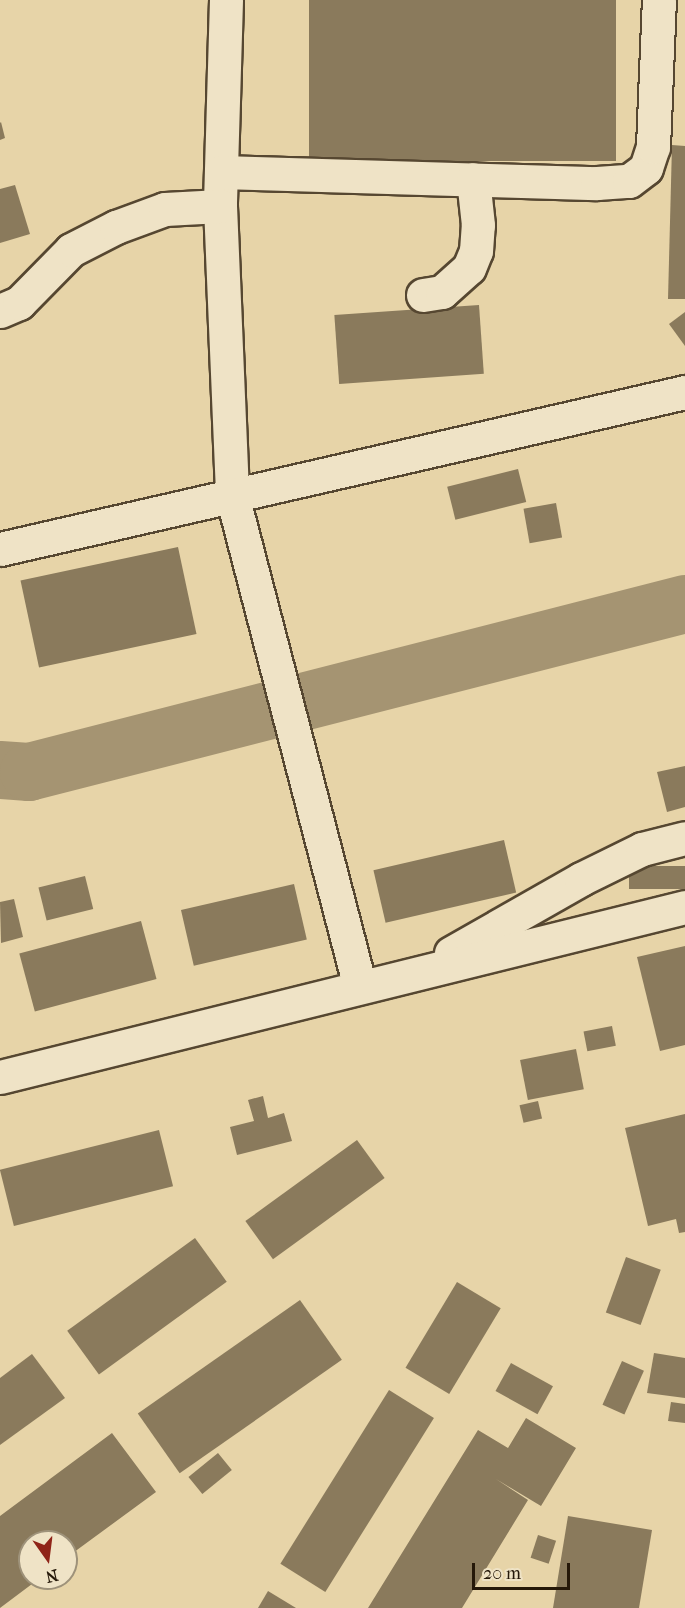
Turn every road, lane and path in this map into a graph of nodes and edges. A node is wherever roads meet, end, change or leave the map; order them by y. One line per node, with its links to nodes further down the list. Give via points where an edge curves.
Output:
1 (226, 0): 3 (street)
2 (659, 0): 4 (street, via 652,147 646,168 629,181)
3 (221, 172): 4 (street); 5 (street)
4 (473, 179): 6 (street, via 478,225 476,251 469,268 442,292)
5 (220, 206): 7 (street, via 165,209 116,227 71,250 19,303); 9 (street)
6 (423, 295)
7 (0, 311)
8 (685, 392): 9 (street)
9 (232, 495): 10 (street); 14 (street)
10 (0, 549)
11 (685, 838): 13 (street, via 642,849 581,879)
12 (685, 907): 13 (street)
13 (418, 973): 14 (street)
14 (360, 987): 15 (street)
15 (0, 1077)

